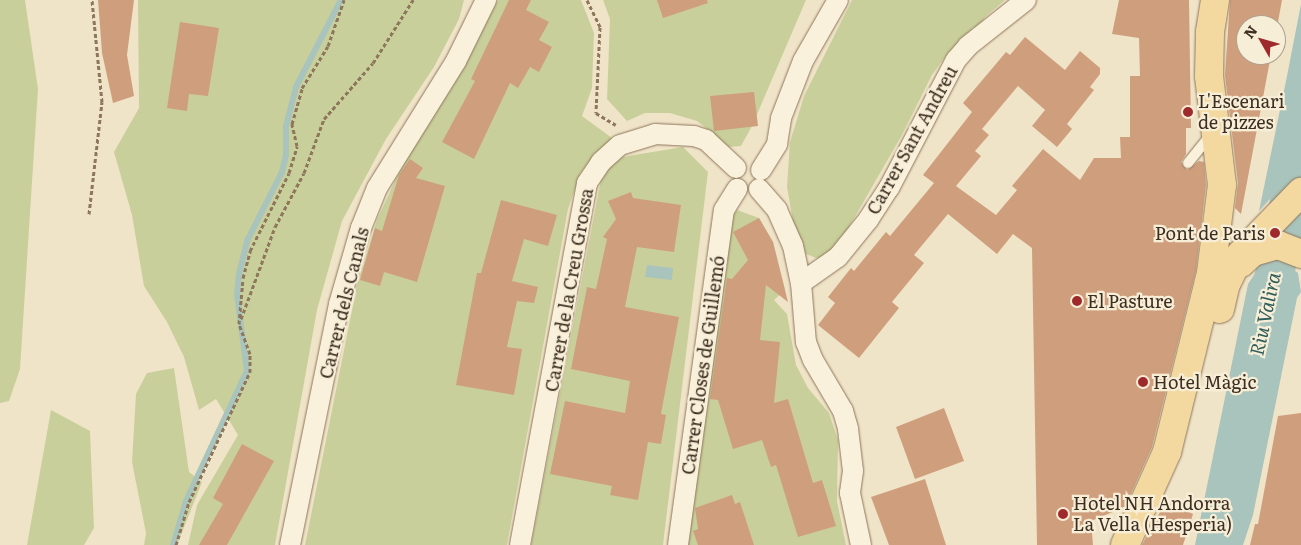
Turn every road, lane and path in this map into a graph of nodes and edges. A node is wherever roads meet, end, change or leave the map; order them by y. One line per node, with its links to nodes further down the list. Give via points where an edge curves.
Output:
1 (92, 0): 16 (path, via 102,102)
2 (344, 0): 20 (path, via 328,46 302,88 292,124 296,146 289,173 250,251 243,278)
3 (413, 0): 20 (path, via 373,63 324,118 304,173 274,227)
4 (486, 0): 23 (street, Carrer dels Canals, via 456,61 377,188 361,228 340,304)
5 (587, 0): 10 (path, via 600,27 596,112)
6 (838, 0): 13 (street, via 803,61 781,118 777,144)
7 (1026, 0): 18 (street, Carrer Sant Andreu, via 968,46 956,60 889,188 868,220 838,257)
8 (1215, 0): 9 (main road, via 1209,76)
9 (1214, 130): 11 (lane); 21 (main road, via 1222,185 1211,273 1178,416)
10 (639, 138): 12 (street, Carrer de la Creu Grossa, via 655,134 694,136 706,140); 24 (street, Carrer de la Creu Grossa, via 620,145 601,162 588,183)
11 (1188, 163)
12 (736, 168): 13 (street, via 748,163); 14 (street, via 733,181)
13 (760, 179): 14 (street, via 750,193); 18 (street, via 793,246)
14 (737, 189): 25 (street, Carrer Closes de Guillemó, via 724,210)
15 (1301, 192): 19 (main road, via 1248,245)
16 (89, 214)
17 (1301, 254): 19 (main road, via 1278,245 1253,252)
18 (801, 283): 26 (street, via 806,342 843,411 848,429 853,471 850,493)
19 (1226, 284): 21 (main road, via 1204,388 1189,436)
20 (239, 324): 22 (path, via 250,354 250,372 189,502)
21 (1141, 514): 27 (main road)
22 (176, 545)
23 (290, 545)
24 (520, 545)
25 (678, 545)
26 (861, 545)
27 (1125, 545)

